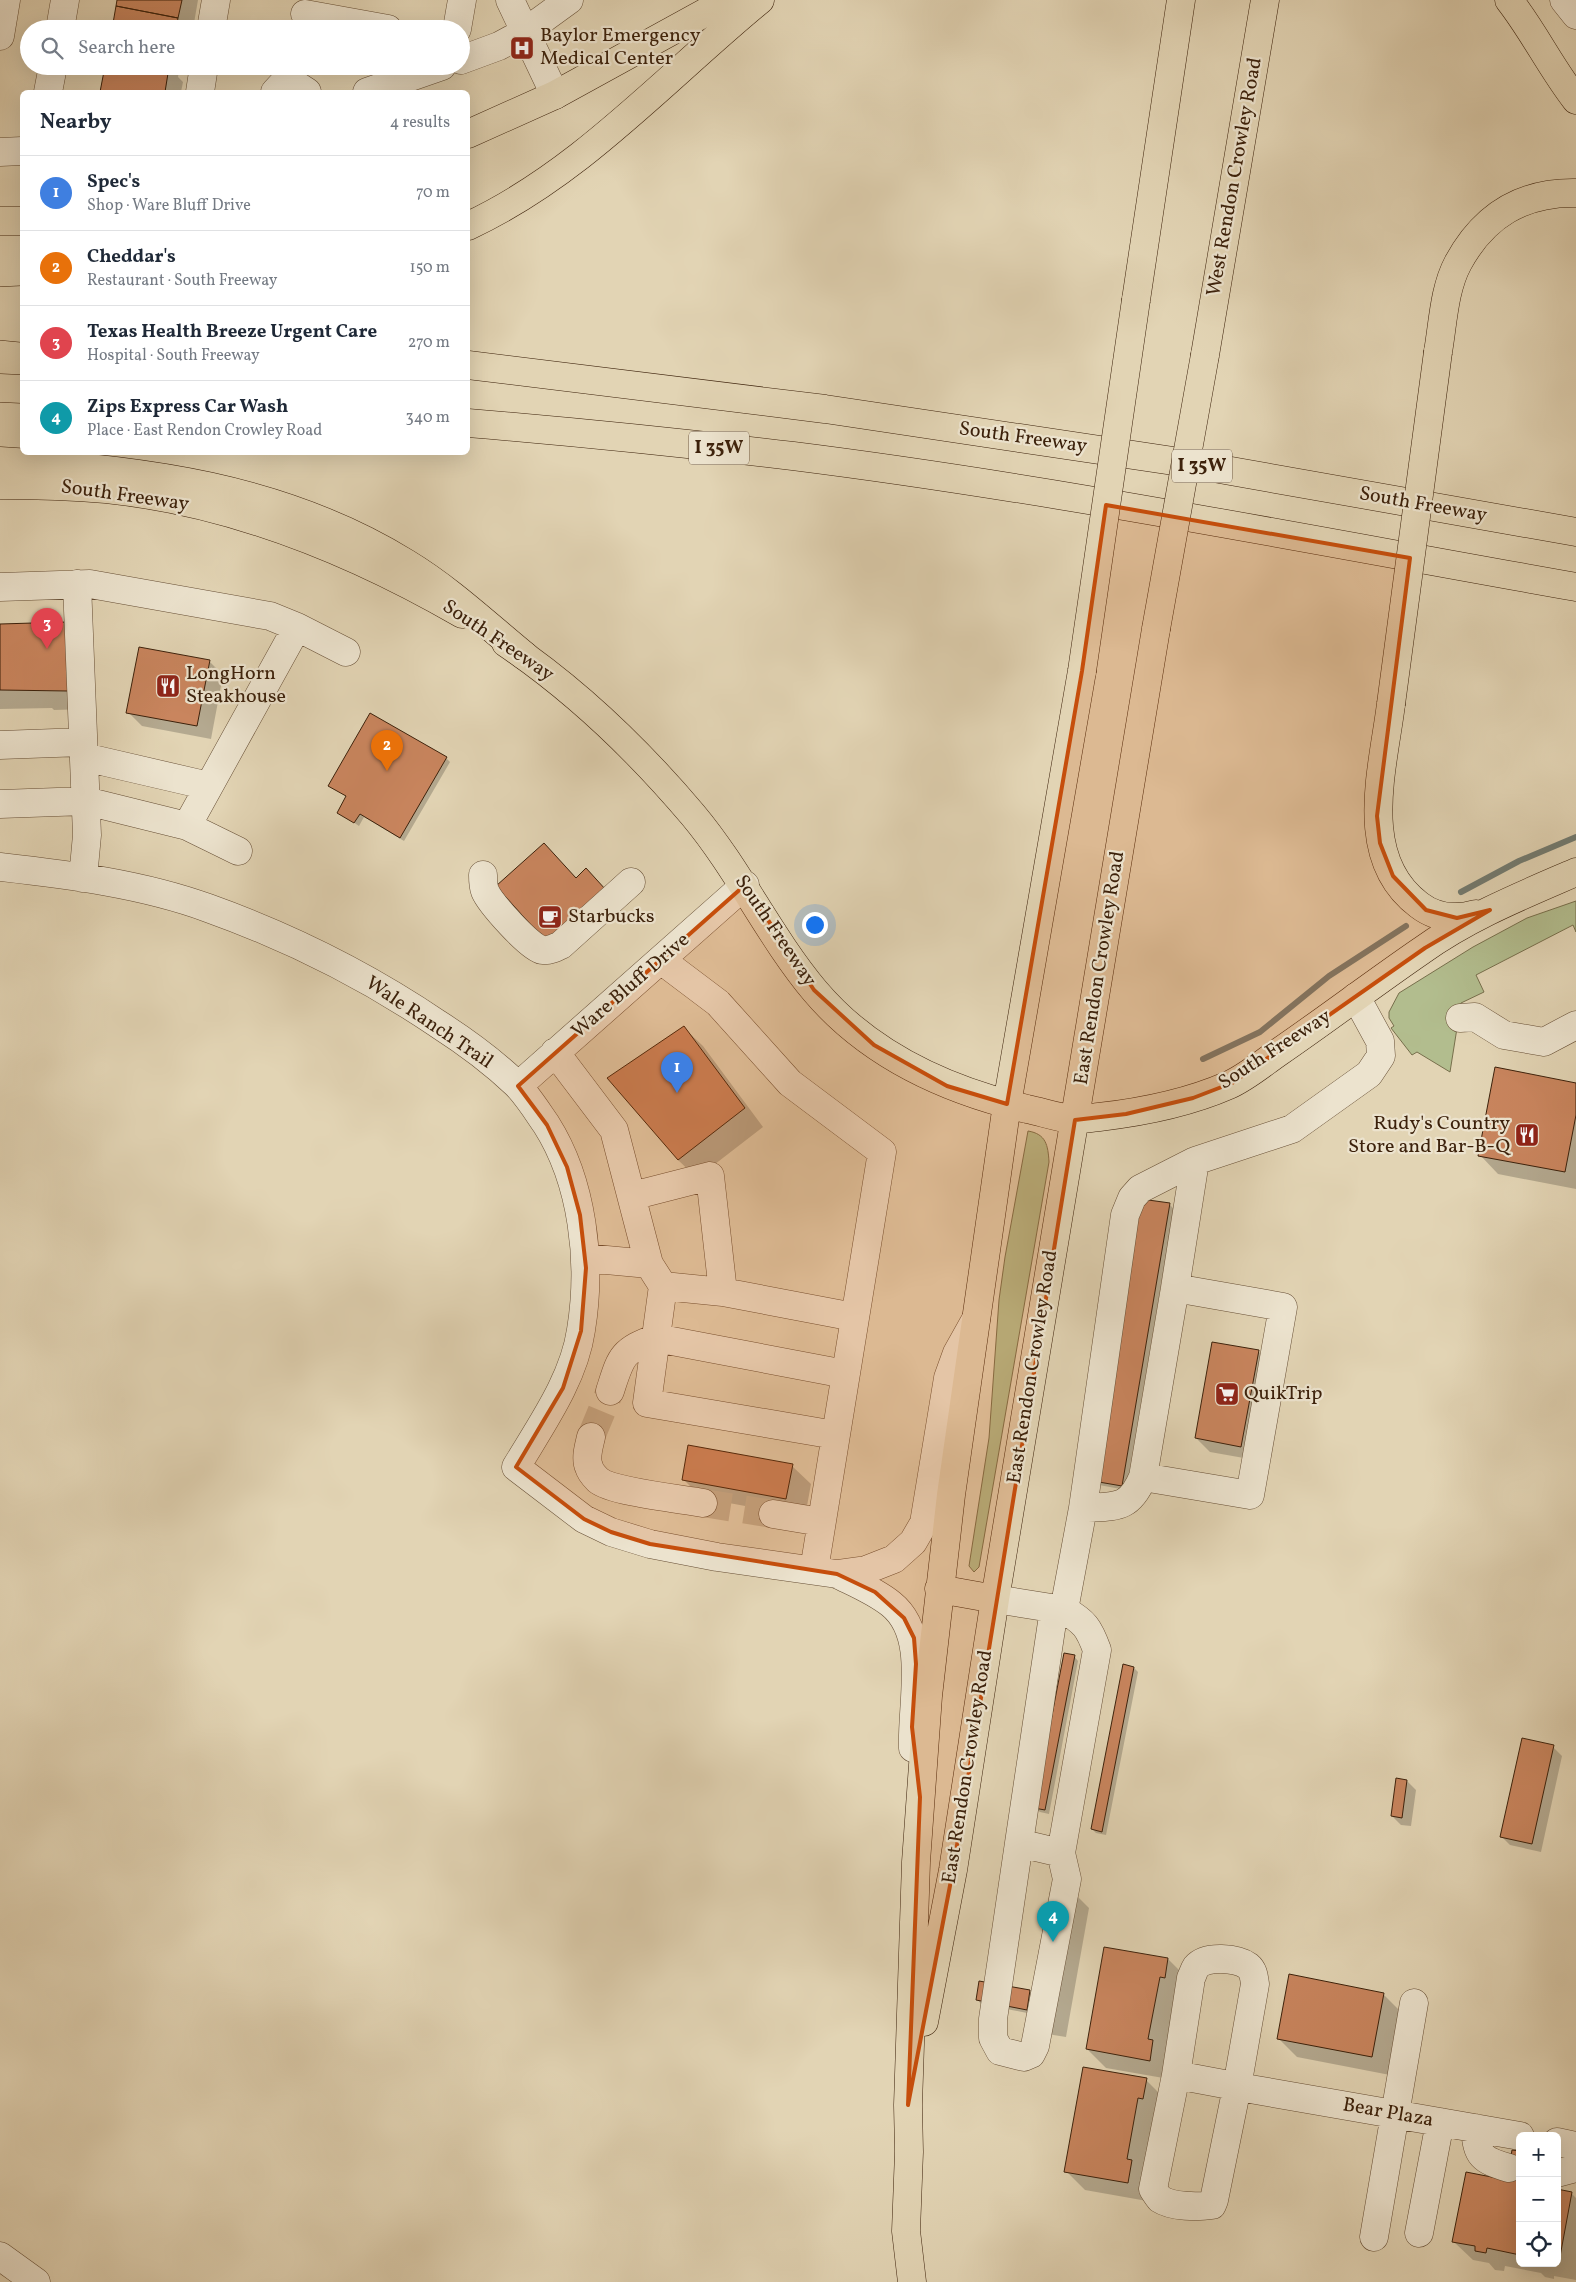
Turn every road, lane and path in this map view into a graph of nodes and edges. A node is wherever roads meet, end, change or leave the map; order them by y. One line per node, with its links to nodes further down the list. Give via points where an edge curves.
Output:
1 (6, 0): 20 (street)
2 (65, 0): 15 (street)
3 (216, 0): 16 (street)
4 (462, 0): 18 (street)
5 (510, 0): 19 (street)
6 (569, 0): 19 (street)
7 (728, 0): 28 (main road)
8 (760, 0): 36 (main road, via 589,148 536,188)
9 (1181, 0): 75 (main road, East Rendon Crowley Road, bridge, via 1082,671)
10 (1265, 0): 52 (main road, West Rendon Crowley Road, bridge)
11 (1509, 0): 29 (main road)
12 (1564, 0): 14 (street)
13 (305, 14): 17 (street)
14 (1576, 15)
15 (62, 20)
16 (213, 20)
17 (338, 20)
18 (459, 20)
19 (525, 32): 21 (street); 28 (street)
20 (0, 36)
21 (470, 57)
22 (51, 75): 25 (street)
23 (203, 75): 26 (street)
24 (416, 75): 27 (street)
25 (48, 90)
26 (200, 90)
27 (373, 90)
28 (555, 95): 30 (main road)
29 (1576, 100)
30 (470, 133)
31 (20, 151): 32 (street)
32 (0, 152)
33 (1576, 193): 68 (main road, bridge, via 1553,193 1520,202 1498,215 1477,236 1458,263 1448,290 1377,816 1380,843 1393,876 1412,900 1442,917 1470,916)
34 (20, 220): 35 (main road)
35 (0, 221)
36 (470, 225)
37 (0, 300): 38 (main road)
38 (20, 300)
39 (0, 326): 40 (main road)
40 (20, 328)
41 (470, 365): 47 (main road, South Freeway / I 35W, via 826,409 1160,459)
42 (0, 388): 43 (main road)
43 (20, 389)
44 (470, 423): 50 (main road, I 35W, via 794,456 969,482)
45 (0, 461): 54 (main road, via 169,477 239,492 317,518 406,563 447,591)
46 (0, 485): 54 (main road, South Freeway, via 108,490 174,500 274,527 375,567 476,623)
47 (1576, 532)
48 (77, 584): 49 (street); 51 (street, via 270,616); 56 (street)
49 (0, 587)
50 (1576, 587)
51 (297, 627): 53 (street); 57 (street)
52 (1156, 629): 76 (main road, East Rendon Crowley Road)
53 (346, 652)
54 (525, 656): 67 (main road, South Freeway, via 592,710 646,762 705,831)
55 (0, 745): 56 (street)
56 (84, 749): 57 (street); 58 (street)
57 (209, 786): 60 (street)
58 (86, 801): 59 (street); 60 (street); 65 (street, via 88,835)
59 (0, 804)
60 (187, 826): 61 (street)
61 (238, 851)
62 (0, 867): 65 (street, Wale Ranch Trail)
63 (1576, 872): 68 (main road, South Freeway)
64 (483, 875): 66 (street, via 489,898 527,942 543,950 561,945)
65 (83, 878): 74 (street, Wale Ranch Trail, via 133,887 207,908 320,955 418,1010 478,1051)
66 (631, 882)
67 (745, 885): 69 (street, Ware Bluff Drive); 75 (main road, South Freeway, via 792,960 814,990 844,1021 910,1068 947,1086)
68 (1490, 910): 70 (main road, South Freeway, via 1425,948)
69 (661, 960): 73 (street, Ware Bluff Drive); 83 (street, via 718,1003 790,1083 882,1152)
70 (1356, 997): 76 (main road, South Freeway, via 1232,1083 1193,1098 1126,1114); 77 (street, via 1380,1040 1381,1056 1369,1074 1292,1129)
71 (1460, 1018): 72 (street, via 1475,1017 1504,1035 1544,1042)
72 (1576, 1025)
73 (555, 1052): 74 (street, Ware Bluff Drive); 78 (street, via 614,1130)
74 (518, 1086): 79 (street, Wale Ranch Trail, via 546,1125 568,1167 580,1216)
75 (1007, 1104): 76 (main road, South Freeway); 84 (main road, East Rendon Crowley Road)
76 (1075, 1120): 97 (main road, East Rendon Crowley Road)
77 (1195, 1161): 81 (street); 92 (street, via 1140,1189 1125,1215)
78 (632, 1196): 80 (street); 82 (street, via 710,1176)
79 (584, 1258): 80 (street); 95 (street, Wale Ranch Trail, via 581,1331 563,1388 516,1467 584,1519 611,1532 650,1544 717,1557)
80 (656, 1275): 82 (street); 85 (street)
81 (1176, 1288): 90 (street); 90 (street, via 1283,1307 1250,1495)
82 (723, 1292): 83 (street)
83 (854, 1317): 86 (street)
84 (976, 1319): 95 (street, via 957,1353 948,1378 924,1523 913,1542 894,1558 866,1570); 96 (main road, East Rendon Crowley Road)
85 (656, 1338): 86 (street); 87 (street, via 625,1353); 88 (street, via 647,1403)
86 (845, 1374): 88 (street)
87 (610, 1391)
88 (835, 1435): 94 (street)
89 (591, 1437): 91 (street, via 589,1467 598,1480 608,1485)
90 (1143, 1477): 92 (street, via 1130,1500 1120,1506)
91 (703, 1503)
92 (1083, 1508): 98 (street)
93 (773, 1514): 94 (street)
94 (821, 1522): 95 (street)
95 (825, 1572): 99 (street, via 875,1592 904,1618 914,1638 916,1664 912,1727)
96 (939, 1589): 97 (main road); 99 (main road, East Rendon Crowley Road)
97 (995, 1599): 98 (street); 105 (main road, East Rendon Crowley Road, via 953,1870)
98 (1059, 1610): 100 (street); 101 (street, via 1080,1619 1090,1631 1097,1650)
99 (920, 1797): 105 (main road, East Rendon Crowley Road)
100 (1019, 1843): 101 (street); 101 (street, via 993,2020 993,2038 1000,2051 1014,2055 1024,2057 1031,2054 1035,2046 1067,1879)
101 (1061, 1854)
102 (1414, 2003): 106 (street)
103 (1176, 2075): 104 (street, Bear Plaza); 104 (street, via 1191,1978 1197,1966 1218,1959 1241,1962 1250,1967 1255,1984); 104 (street, via 1153,2189 1160,2199 1172,2204 1212,2205)
104 (1247, 2088): 106 (street, Bear Plaza)
105 (908, 2105): 119 (main road, East Rendon Crowley Road, via 906,2231)
106 (1394, 2114): 107 (street, Bear Plaza); 116 (street)
107 (1440, 2122): 108 (street, Bear Plaza); 115 (street)
108 (1475, 2128): 109 (street, Bear Plaza); 113 (street, via 1477,2146 1486,2161)
109 (1516, 2135)
110 (1561, 2143): 111 (street)
111 (1576, 2146)
112 (1576, 2162): 114 (street, via 1572,2168)
113 (1509, 2168)
114 (1561, 2172)
115 (1419, 2233)
116 (1374, 2237)
117 (0, 2256): 118 (street)
118 (36, 2282)
119 (912, 2282)

